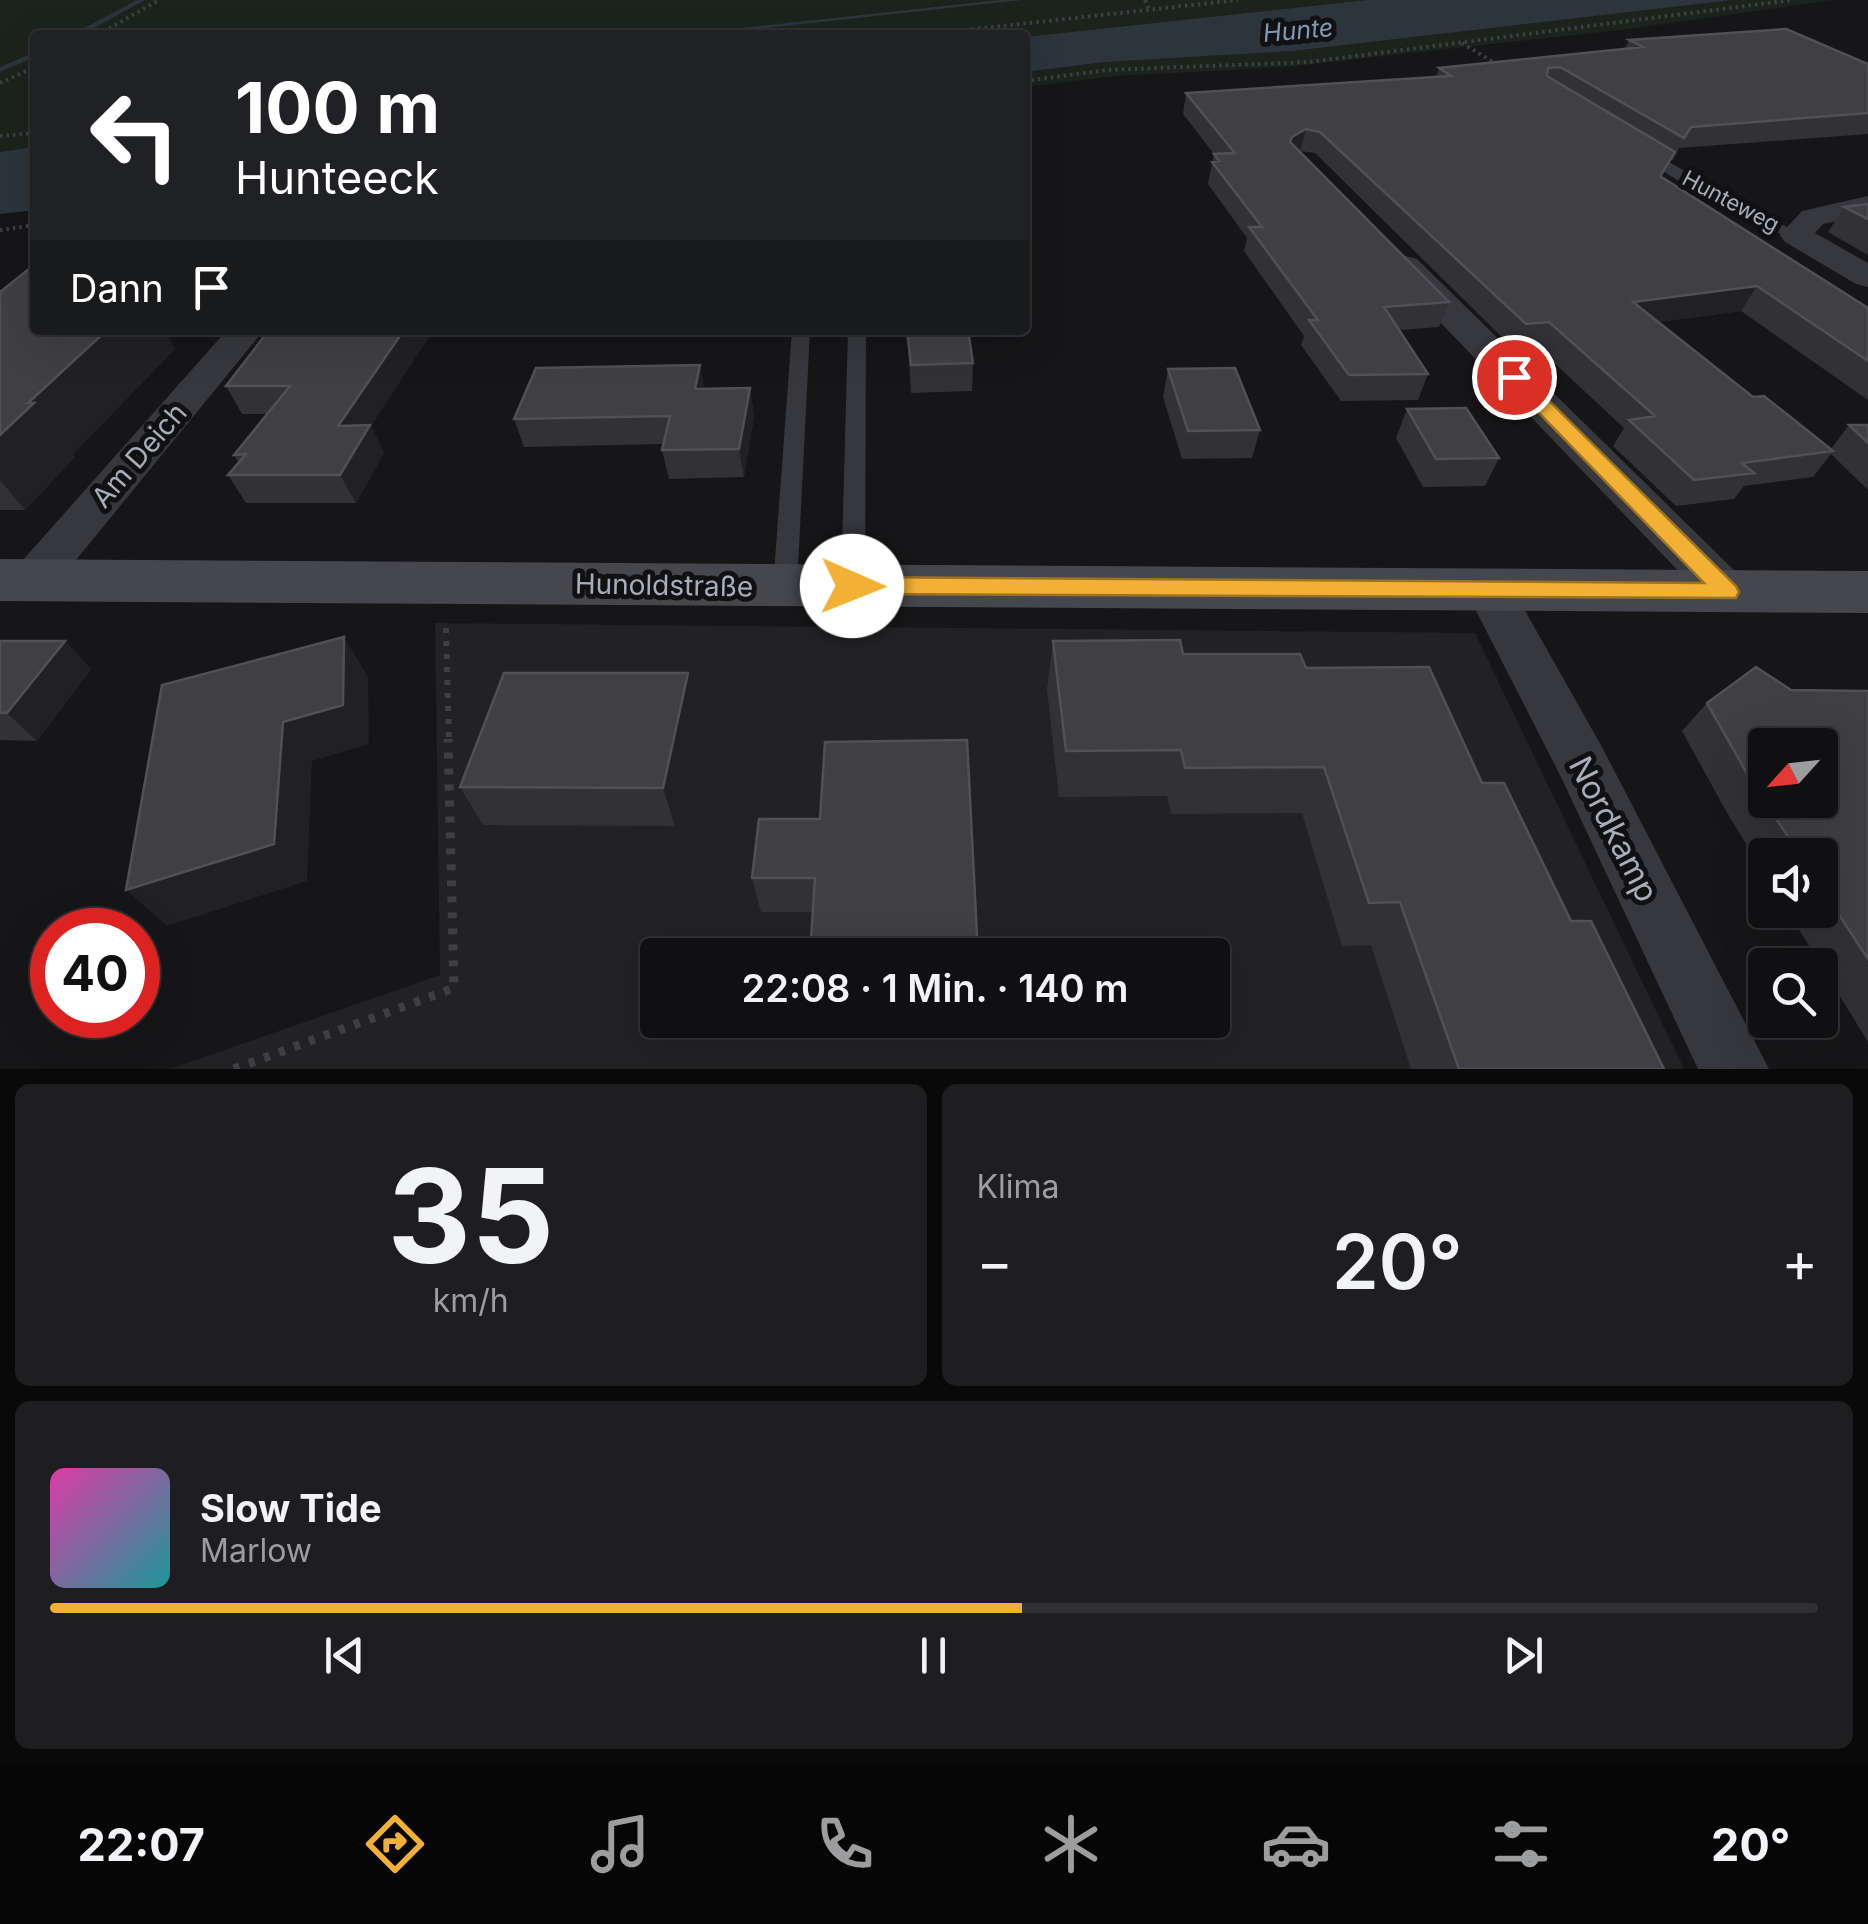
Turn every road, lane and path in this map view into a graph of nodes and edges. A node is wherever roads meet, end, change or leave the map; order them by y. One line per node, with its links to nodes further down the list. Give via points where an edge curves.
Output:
1 (159, 0): 6 (path)
2 (1145, 0): 5 (path)
3 (1238, 0): 5 (path)
4 (1792, 0): 8 (path)
5 (1149, 10): 7 (path)
6 (107, 30)
7 (966, 30)
8 (1461, 42): 10 (path); 11 (path, via 1309,62 1107,70)
9 (30, 70): 12 (path)
10 (1512, 73)
11 (1030, 80)
12 (0, 83)
13 (30, 133): 14 (path)
14 (0, 136)
15 (1620, 138): 19 (lane, Hunteweg, via 1738,210)
16 (1868, 205): 19 (street, Hunteweg, via 1812,217)
17 (30, 226): 18 (path)
18 (0, 230)
19 (1796, 234): 21 (street, Hunteweg)
20 (1384, 245): 30 (street)
21 (1868, 278)
22 (241, 335): 25 (street, Am Deich)
23 (801, 335): 27 (lane)
24 (856, 335): 28 (lane)
25 (16, 580): 26 (street, Hunoldstraße)
26 (446, 585): 27 (street, Hunoldstraße); 32 (path, via 454,988)
27 (786, 586): 28 (street, Hunoldstraße)
28 (852, 586): 29 (street, Hunoldstraße)
29 (1490, 591): 30 (street, Hunoldstraße); 33 (street, Nordkamp)
30 (1727, 592): 31 (street, Hunoldstraße)
31 (1868, 592)
32 (234, 1069)
33 (1734, 1069)

